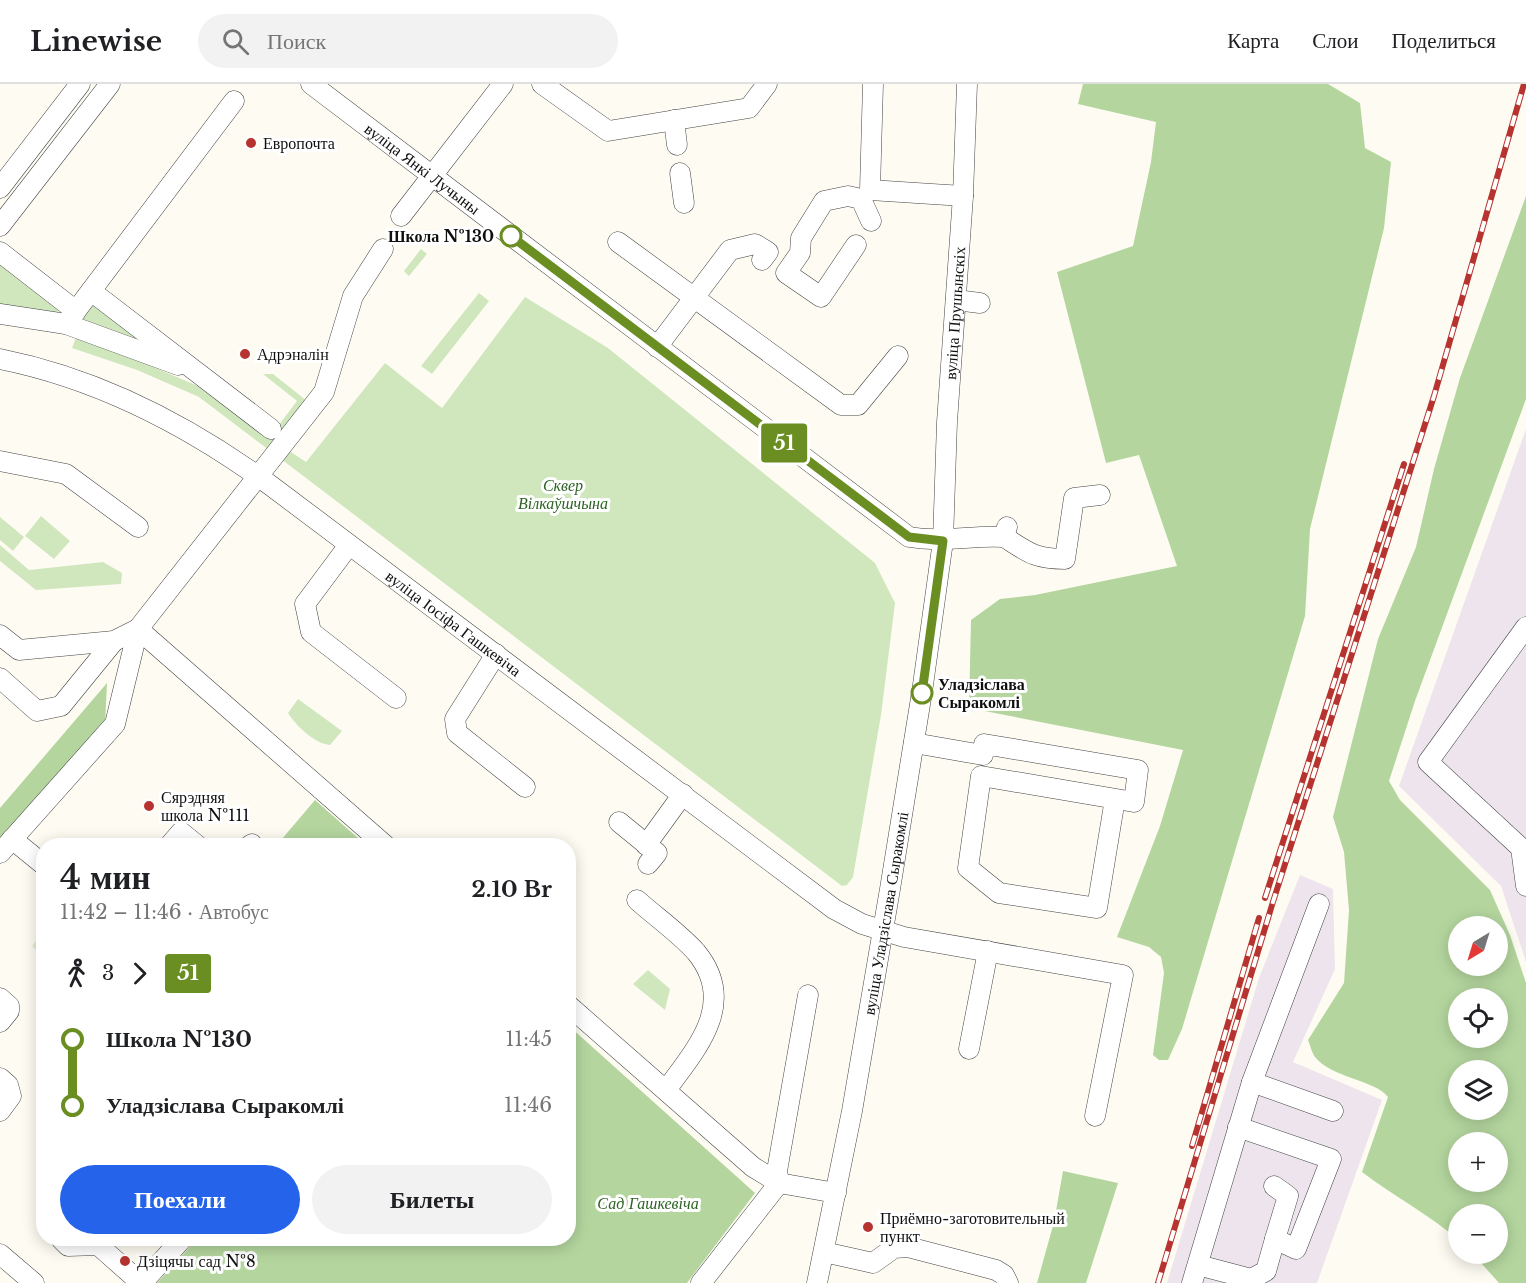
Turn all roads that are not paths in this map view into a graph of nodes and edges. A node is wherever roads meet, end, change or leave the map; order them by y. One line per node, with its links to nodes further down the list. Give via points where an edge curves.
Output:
1 (110, 84): 10 (street)
2 (311, 84): 16 (street, вуліца Янкі Лучыны)
3 (503, 84): 16 (street)
4 (542, 84): 11 (street, via 608,131)
5 (767, 84): 11 (street, via 749,108)
6 (873, 84): 18 (street)
7 (967, 84): 19 (street, вуліца Прушынскіх)
8 (78, 87): 10 (street); 12 (street)
9 (234, 101): 30 (street)
10 (93, 105): 14 (street)
11 (674, 120): 13 (street)
12 (32, 146): 14 (street); 17 (street)
13 (677, 146)
14 (50, 160): 21 (street)
15 (680, 172): 20 (street)
16 (432, 176): 22 (street); 36 (street, вуліца Янкі Лучыны)
17 (0, 188)
18 (865, 195): 19 (street); 23 (street); 26 (street, via 824,201 801,238 800,253 786,273 821,297)
19 (963, 196): 32 (street, вуліца Прушынскіх)
20 (684, 203)
21 (7, 205): 24 (street)
22 (401, 216)
23 (871, 221)
24 (0, 226)
25 (618, 242): 31 (street)
26 (856, 245)
27 (383, 249): 42 (street, via 353,296 324,392)
28 (0, 252): 35 (street)
29 (762, 260): 31 (street, via 768,252 756,244 730,250)
30 (91, 291): 35 (street); 39 (street)
31 (694, 298): 36 (street); 37 (street, via 841,405 858,405)
32 (956, 300): 33 (street); 45 (street, вуліца Прушынскіх)
33 (980, 303)
34 (0, 314): 35 (street)
35 (71, 318): 39 (street, via 128,349)
36 (657, 347): 45 (street, вуліца Янкі Лучыны, via 909,537)
37 (898, 356)
38 (0, 359): 42 (street, вуліца Іосіфа Гашкевіча, via 101,389 155,412)
39 (192, 370): 40 (street)
40 (271, 429)
41 (0, 461): 44 (street, via 66,474)
42 (258, 476): 46 (street, вуліца Іосіфа Гашкевіча); 48 (street)
43 (1100, 495): 45 (street, вуліца Янкі Лучыны, via 1074,498 1065,559 1029,555 1006,532)
44 (138, 527)
45 (943, 541): 54 (street, вуліца Уладзіслава Сыракомлі)
46 (349, 545): 51 (street, вуліца Іосіфа Гашкевіча); 53 (street, via 305,604 311,632)
47 (1526, 627): 66 (street, via 1428,762 1521,848)
48 (138, 629): 50 (street); 63 (street); 64 (street, via 115,724)
49 (0, 635): 50 (street, via 20,650)
50 (114, 641): 52 (street, via 61,706 37,711)
51 (496, 654): 57 (street, via 455,719 457,733); 58 (street, вуліца Іосіфа Гашкевіча)
52 (0, 678)
53 (396, 698)
54 (914, 743): 55 (street); 69 (street, вуліца Уладзіслава Сыракомлі)
55 (983, 755): 56 (street); 59 (street, via 984,744 1138,770 1134,802)
56 (981, 776): 59 (street); 59 (street, via 968,868 999,893 1097,908)
57 (525, 787)
58 (684, 794): 60 (street, via 647,854); 69 (street, вуліца Іосіфа Гашкевіча, via 834,909)
59 (1115, 799)
60 (619, 822)
61 (176, 838): 62 (street, via 181,832)
62 (188, 838)
63 (377, 838)
64 (6, 846): 65 (street)
65 (36, 862)
66 (1526, 886)
67 (637, 900): 78 (street, via 696,952 714,982 710,1021)
68 (1319, 904): 77 (street)
69 (882, 931): 70 (street, вуліца Іосіфа Гашкевіча); 85 (street, вуліца Уладзіслава Сыракомлі)
70 (988, 951): 75 (street); 81 (street, вуліца Іосіфа Гашкевіча, via 1124,975)
71 (808, 995): 83 (street, via 777,1171)
72 (0, 998): 74 (street, via 9,1011)
73 (576, 1012): 78 (street)
74 (0, 1022)
75 (969, 1048)
76 (0, 1078): 79 (street, via 8,1085 11,1096)
77 (1252, 1082): 80 (street); 82 (street)
78 (666, 1090): 83 (street, via 753,1167)
79 (0, 1111)
80 (1333, 1111)
81 (1095, 1116)
82 (1238, 1127): 86 (street, via 1331,1159 1296,1249); 91 (street)
83 (779, 1183): 85 (street); 95 (street)
84 (1274, 1186): 86 (street, via 1288,1196)
85 (836, 1193): 89 (street, вуліца Уладзіслава Сыракомлі)
86 (1275, 1239): 92 (street, via 1266,1271)
87 (99, 1246): 94 (street)
88 (175, 1246): 94 (street)
89 (824, 1252): 96 (street, вуліца Уладзіслава Сыракомлі); 97 (street, via 873,1263 894,1248 908,1247 996,1270)
90 (0, 1254): 93 (street)
91 (1195, 1274): 92 (street)
92 (1251, 1281)
93 (34, 1283)
94 (141, 1283)
95 (702, 1283)
96 (817, 1283)
97 (1008, 1283)

